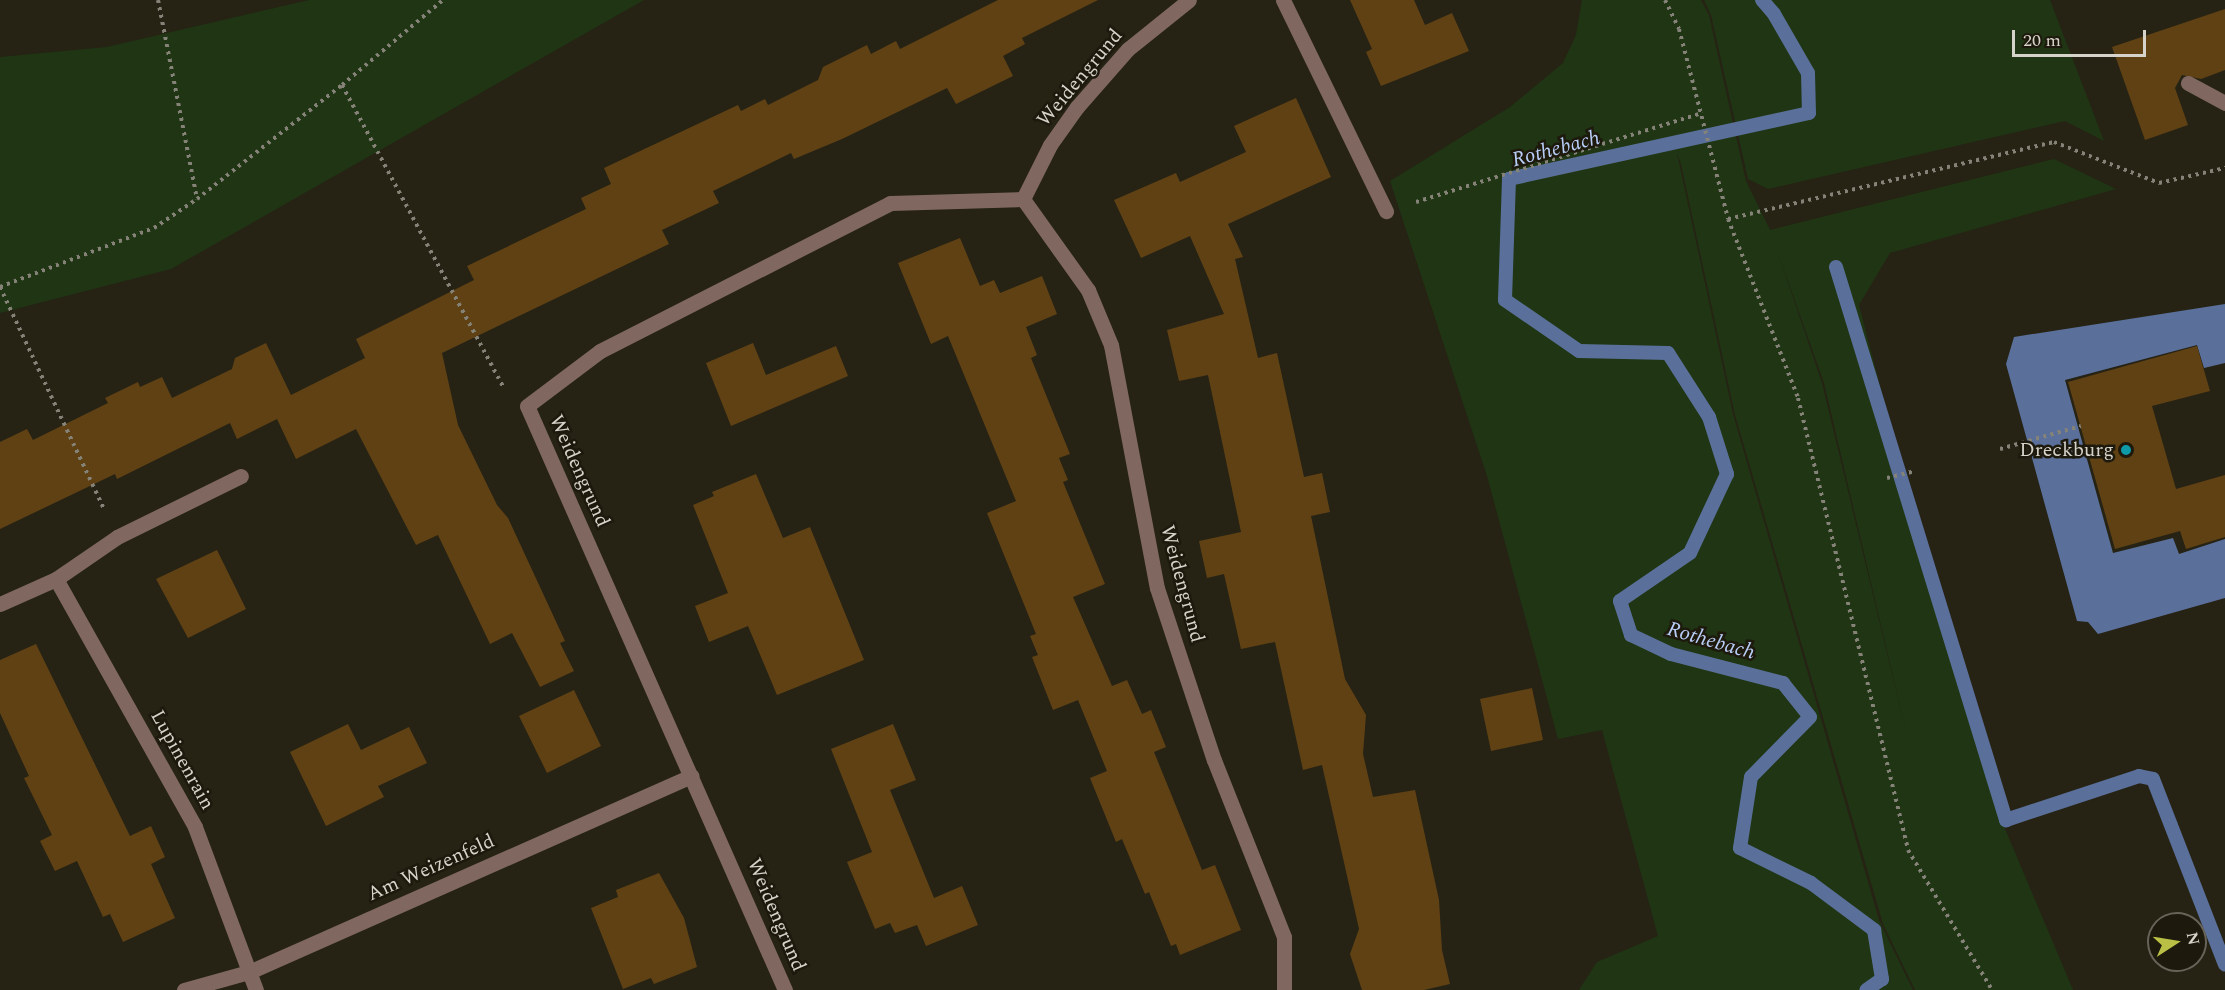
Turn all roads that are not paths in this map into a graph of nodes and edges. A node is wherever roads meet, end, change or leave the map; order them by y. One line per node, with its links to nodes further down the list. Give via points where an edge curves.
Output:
1 (1189, 0): 5 (street, Weidengrund, via 1128,49 1077,107 1050,145)
2 (1283, 0): 6 (street)
3 (2188, 83): 4 (street)
4 (2225, 103)
5 (1023, 199): 10 (street, Weidengrund, via 891,203 600,351 527,406); 15 (street, Weidengrund, via 1088,290 1111,345 1157,588 1214,760 1284,937)
6 (1386, 211)
7 (241, 476): 8 (street, via 117,537)
8 (56, 579): 9 (street); 11 (street, Lupinenrain, via 195,827)
9 (0, 604)
10 (692, 776): 11 (street, Am Weizenfeld); 14 (street, Weidengrund)
11 (249, 972): 12 (street, Am Weizenfeld); 13 (street, Lupinenrain)
12 (184, 990)
13 (256, 990)
14 (785, 990)
15 (1284, 990)

